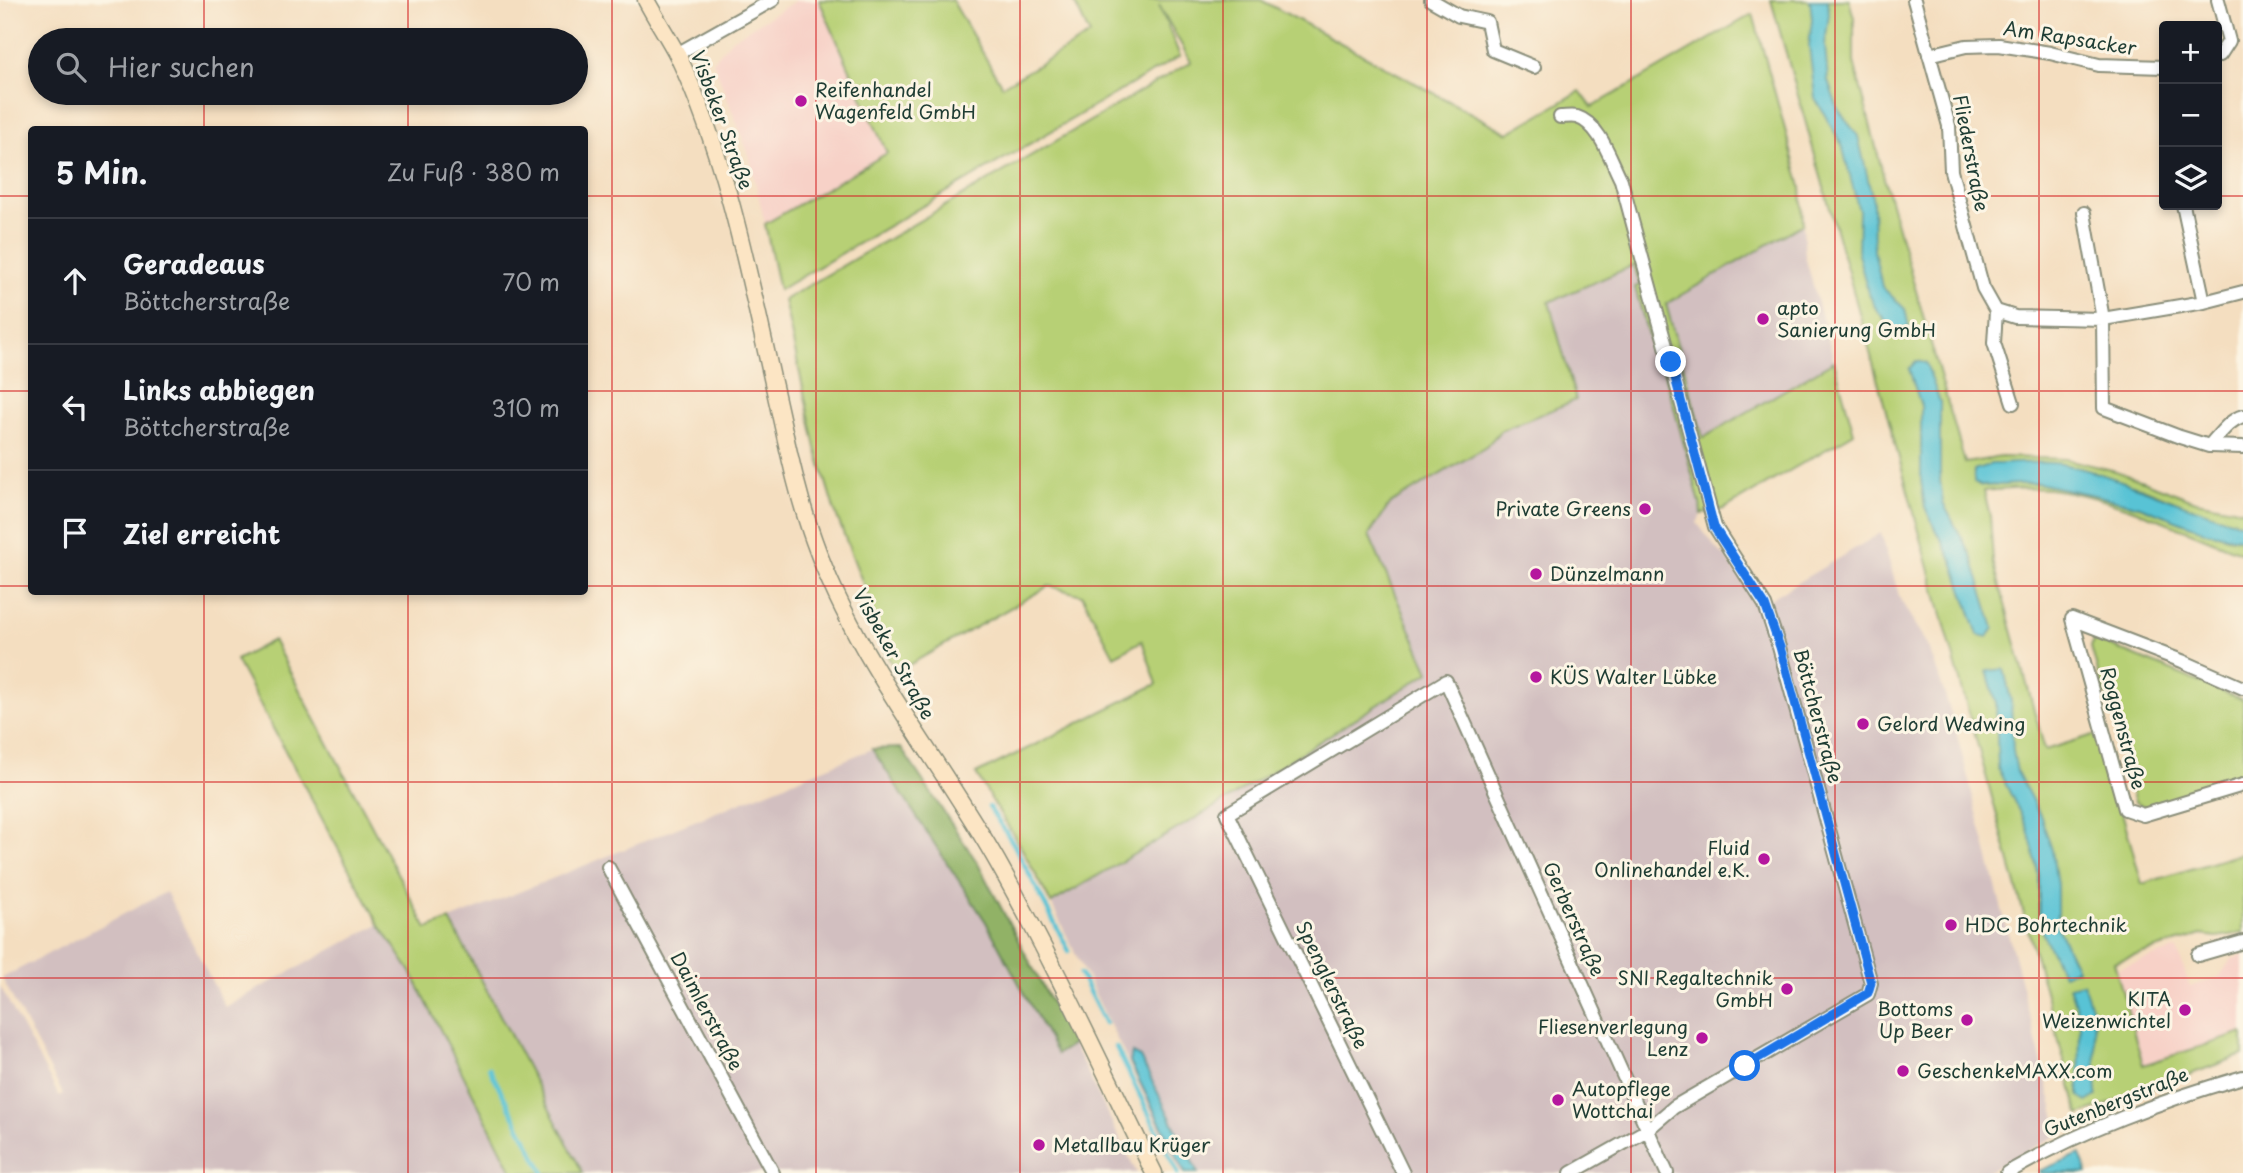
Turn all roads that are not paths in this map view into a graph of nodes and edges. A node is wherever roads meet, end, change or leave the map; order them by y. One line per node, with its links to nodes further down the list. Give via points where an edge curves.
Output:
1 (646, 0): 7 (main road, Visbeker Straße)
2 (773, 0): 7 (street)
3 (1431, 0): 9 (street, via 1459,16 1487,22 1493,50)
4 (1914, 0): 8 (street, Fliederstraße)
5 (2218, 0): 6 (street, via 2229,41)
6 (2222, 52)
7 (677, 54): 31 (main road, Visbeker Straße, via 723,181 800,494 837,596 883,683 996,859)
8 (1929, 55): 10 (street, Am Rapsacker, via 1966,46 1999,45 2099,65); 16 (street, Fliederstraße, via 1949,126 1951,171 1983,288)
9 (1534, 67)
10 (2159, 67)
11 (1560, 117): 29 (street, Böttcherstraße, via 1576,117 1589,124 1621,180 1714,527 1765,605 1780,647 1871,983 1868,993 1674,1107)
12 (2184, 210): 15 (street)
13 (2084, 213): 17 (street)
14 (2243, 292): 15 (street)
15 (2204, 302): 17 (street)
16 (1996, 311): 17 (street, via 2015,317); 18 (street, via 1994,343)
17 (2103, 319): 20 (street, via 2104,408)
18 (2013, 403)
19 (2243, 416): 20 (street)
20 (2209, 446): 21 (street)
21 (2243, 447)
22 (2243, 688): 23 (street, Roggenstraße, via 2072,619 2125,809 2143,815)
23 (2243, 785)
24 (1227, 814): 29 (street, Gerberstraße, via 1446,681); 32 (street, Spenglerstraße)
25 (608, 867): 30 (street, Daimlerstraße)
26 (2243, 942): 27 (street)
27 (2198, 955)
28 (2243, 1077): 35 (street, Gutenbergstraße, via 2181,1095 2079,1135)
29 (1647, 1130): 33 (street); 34 (street, Gerberstraße)
30 (773, 1173)
31 (1154, 1173)
32 (1403, 1173)
33 (1571, 1173)
34 (1667, 1173)
35 (2007, 1173)

